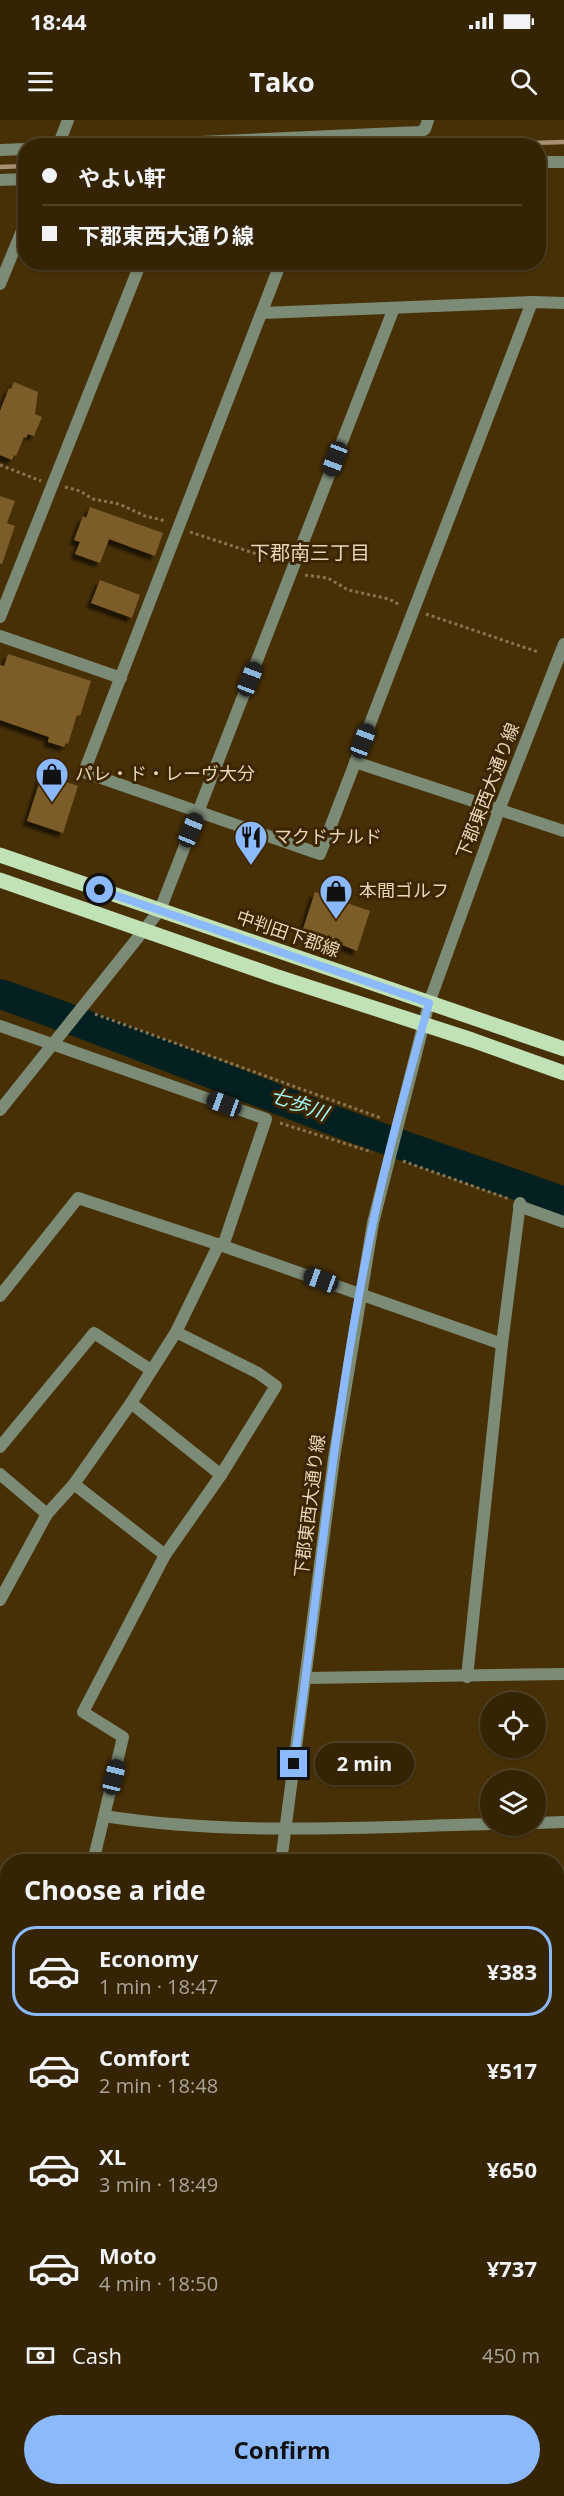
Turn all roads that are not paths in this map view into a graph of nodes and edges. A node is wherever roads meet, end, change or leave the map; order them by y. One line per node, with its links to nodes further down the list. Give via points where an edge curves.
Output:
1 (68, 120): 3 (street)
2 (428, 120): 4 (street, via 420,132)
3 (61, 138)
4 (287, 138)
5 (18, 149): 6 (street)
6 (0, 150)
7 (546, 162): 8 (street)
8 (564, 162)
9 (18, 179): 10 (street)
10 (0, 180)
11 (18, 240): 14 (street)
12 (138, 270): 19 (street)
13 (278, 270): 18 (street)
14 (0, 284)
15 (532, 302): 16 (street); 17 (street); 23 (street)
16 (564, 303)
17 (394, 308): 18 (street); 25 (street)
18 (262, 313): 22 (street)
19 (0, 617)
20 (0, 636): 22 (street)
21 (564, 644): 24 (street, 下郡東西大通り線)
22 (121, 678): 25 (street, via 84,772)
23 (355, 762): 24 (street); 25 (street, via 320,855)
24 (499, 810): 26 (street); 31 (street, 下郡東西大通り線)
25 (198, 812): 29 (street)
26 (564, 831)
27 (0, 855): 29 (main road, 中判田下郡線)
28 (0, 880): 30 (main road)
29 (160, 910): 30 (street); 31 (main road, 中判田下郡線)
30 (145, 929): 32 (main road); 34 (street)
31 (429, 1003): 32 (street, 下郡東西大通り線); 35 (main road, 中判田下郡線)
32 (423, 1024): 36 (main road); 40 (street, 下郡東西大通り線, via 388,1157)
33 (0, 1026): 34 (street)
34 (56, 1041): 37 (street); 39 (street, via 266,1119)
35 (564, 1049)
36 (564, 1073)
37 (0, 1110)
38 (564, 1222): 43 (street, via 520,1205)
39 (221, 1245): 40 (street); 41 (street, via 78,1198); 42 (street)
40 (360, 1294): 43 (street); 55 (street, 下郡東西大通り線)
41 (0, 1296)
42 (176, 1332): 44 (street); 48 (street, via 276,1386)
43 (502, 1344): 54 (street)
44 (151, 1370): 45 (street); 46 (street, via 94,1333)
45 (131, 1403): 48 (street); 49 (street)
46 (0, 1447)
47 (0, 1474): 50 (street)
48 (221, 1475): 51 (street)
49 (74, 1484): 50 (street); 51 (street)
50 (47, 1514): 52 (street)
51 (165, 1555): 56 (street, via 83,1712 123,1737)
52 (0, 1600)
53 (564, 1674): 54 (street)
54 (466, 1677): 55 (street)
55 (306, 1678): 60 (street, 下郡東西大通り線)
56 (104, 1816): 60 (street); 61 (street)
57 (564, 1822): 58 (street)
58 (546, 1823)
59 (480, 1824): 60 (street)
60 (285, 1829): 62 (street, 下郡東西大通り線)
61 (95, 1854)
62 (282, 1854)

